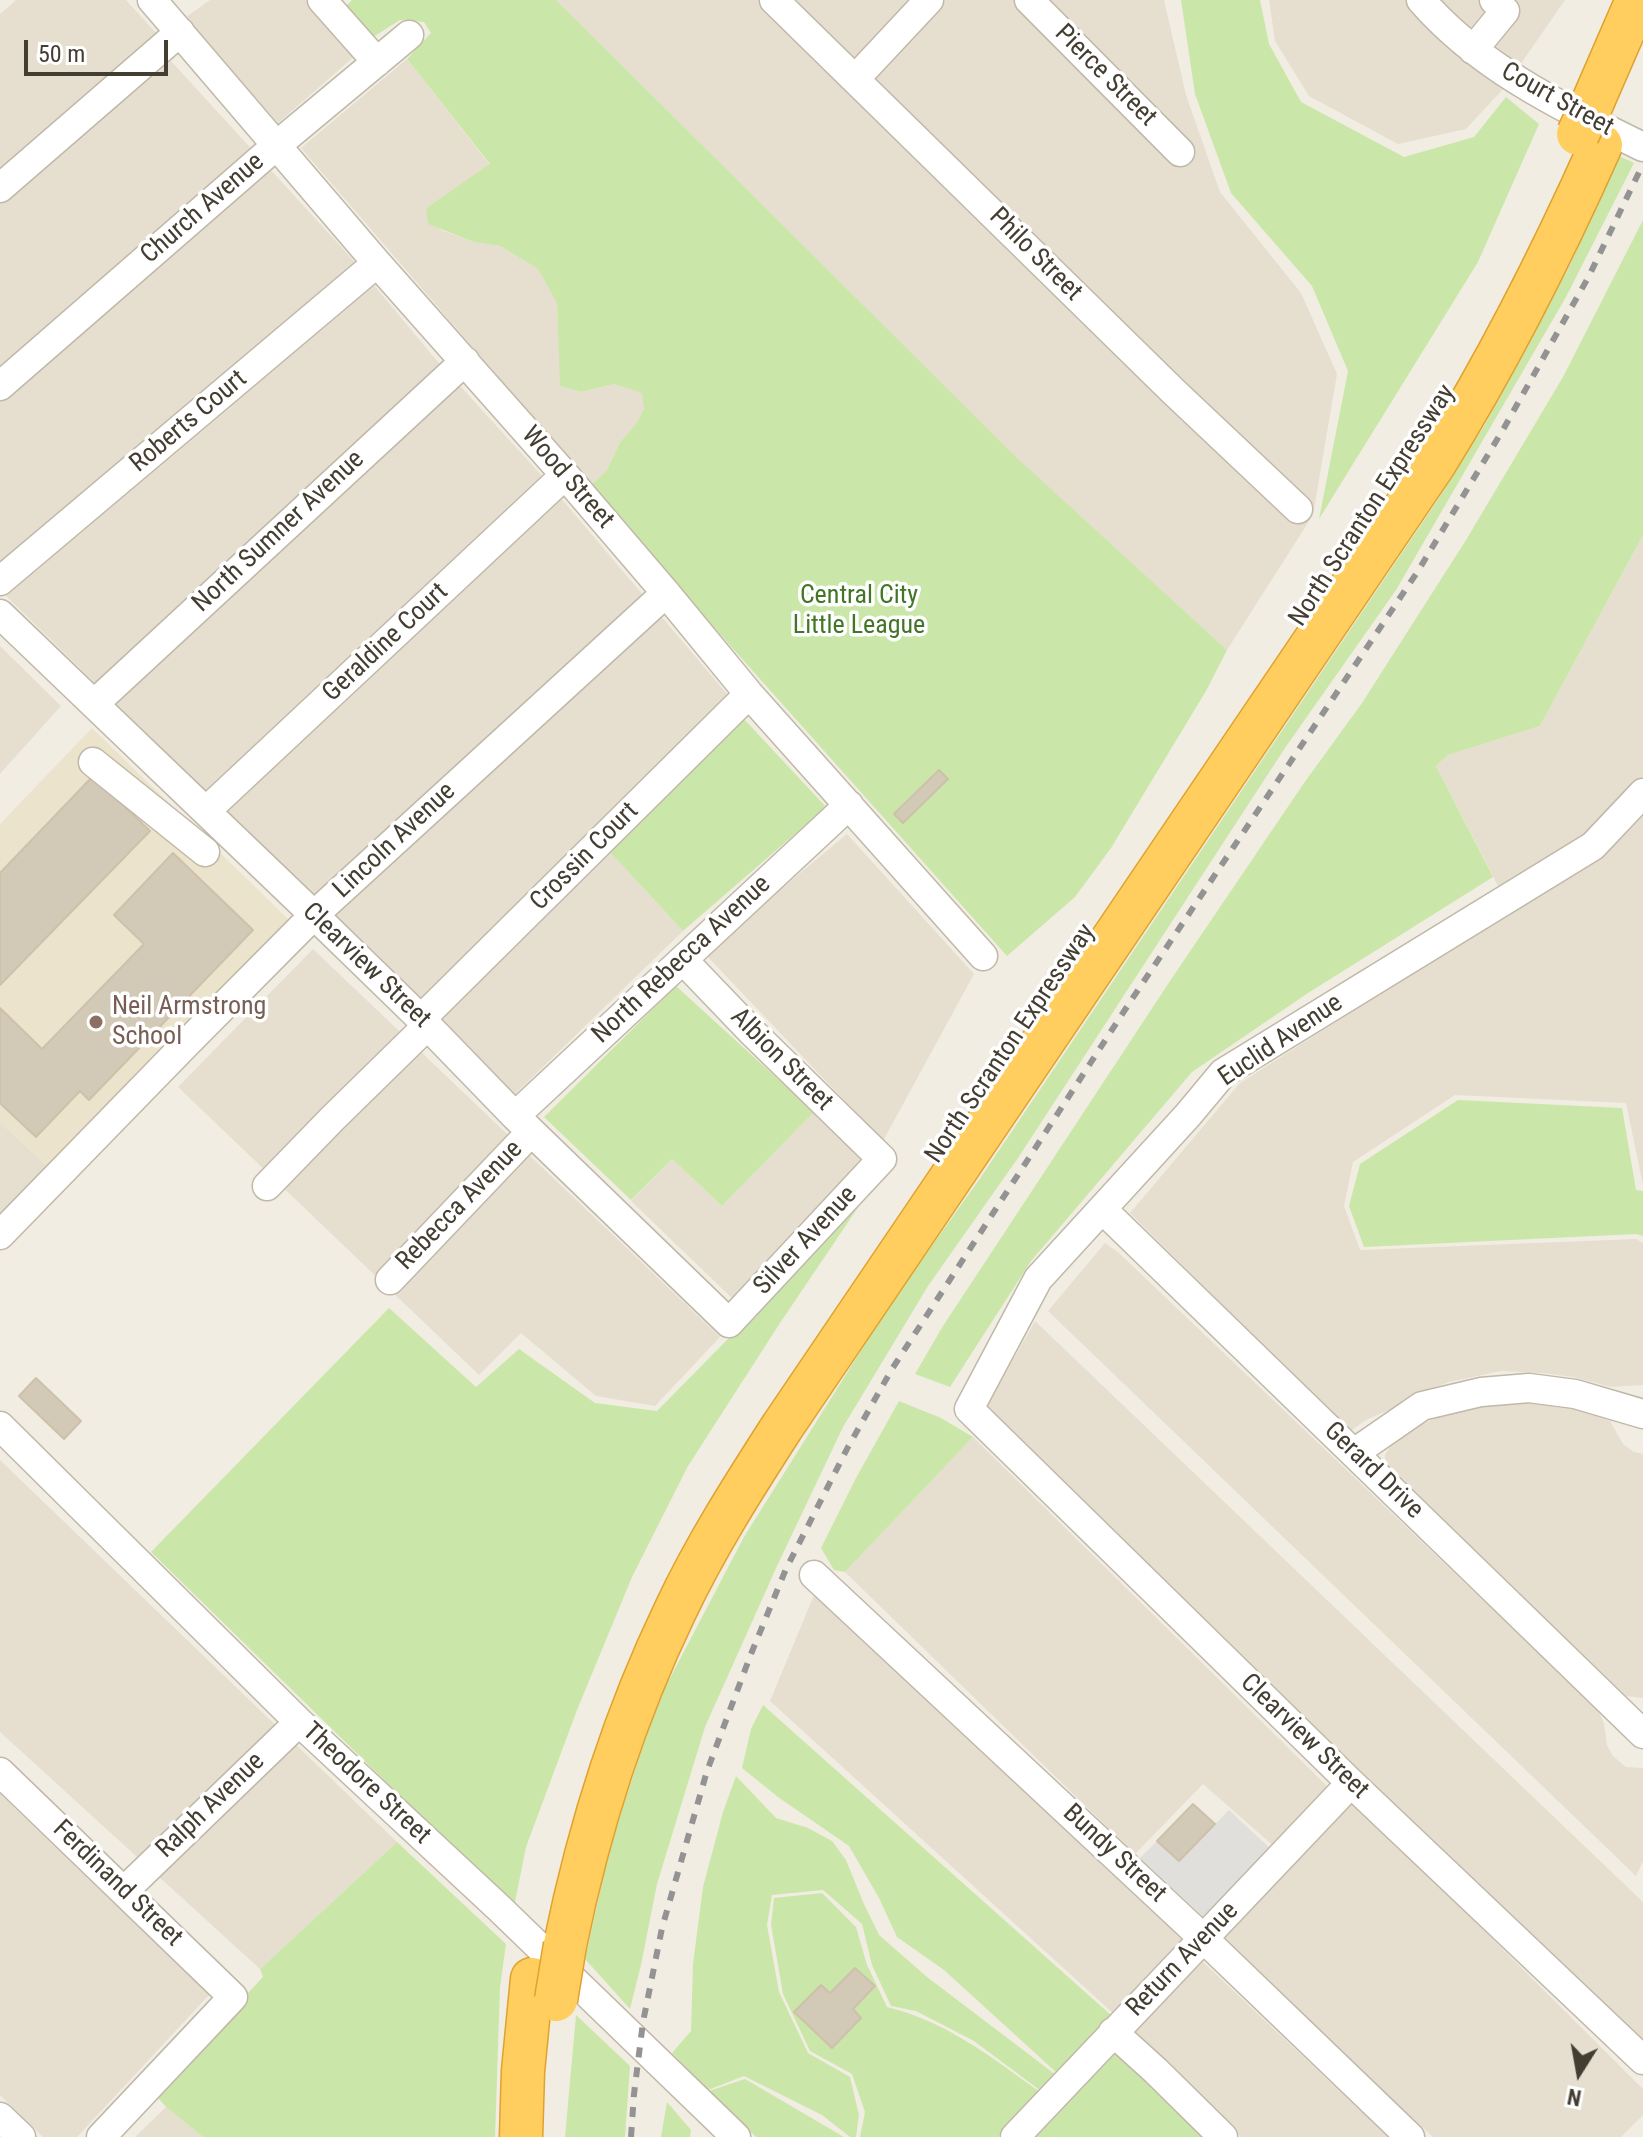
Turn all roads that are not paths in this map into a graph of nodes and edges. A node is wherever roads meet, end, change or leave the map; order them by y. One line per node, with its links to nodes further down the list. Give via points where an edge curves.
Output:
1 (152, 0): 9 (street, Wood Street)
2 (322, 0): 13 (street)
3 (774, 0): 14 (street, Philo Street)
4 (929, 0): 14 (street)
5 (1029, 0): 18 (street, Pierce Street)
6 (1421, 0): 11 (street, Court Street)
7 (1494, 0): 11 (street, Court Street, via 1505,11)
8 (1637, 0): 15 (highway, North Scranton Expressway)
9 (180, 32): 16 (street, Wood Street); 19 (street)
10 (409, 35): 13 (street, Church Avenue)
11 (1473, 50): 17 (street, Court Street, via 1529,89)
12 (1643, 50): 15 (highway, North Scranton Expressway)
13 (377, 62): 16 (street, Church Avenue)
14 (856, 78): 24 (street, Philo Street)
15 (1596, 125): 57 (highway, North Scranton Expressway, bridge, via 1569,217 1506,344 1435,463 725,1517 634,1701 553,1934)
16 (277, 145): 20 (street, Wood Street); 22 (street, Church Avenue)
17 (1643, 147)
18 (1180, 152)
19 (0, 188)
20 (377, 263): 21 (street, Wood Street); 25 (street, Roberts Court)
21 (465, 361): 23 (street, Wood Street); 29 (street, North Sumner Avenue)
22 (0, 386)
23 (565, 475): 26 (street, Wood Street); 33 (street, Geraldine Court)
24 (1298, 509)
25 (0, 581)
26 (666, 593): 28 (street, Wood Street); 35 (street, Lincoln Avenue)
27 (0, 614): 29 (street, Clearview Street)
28 (749, 694): 32 (street, Wood Street); 38 (street, Crossin Court)
29 (94, 704): 33 (street, Clearview Street)
30 (93, 762): 34 (street)
31 (1643, 793): 42 (street, Euclid Avenue, via 1593,846 1223,1073)
32 (849, 805): 36 (street, Wood Street); 37 (street, North Rebecca Avenue)
33 (206, 811): 35 (street, Clearview Street)
34 (205, 852)
35 (314, 915): 38 (street, Clearview Street); 43 (street, Lincoln Avenue)
36 (983, 956)
37 (683, 960): 39 (street, North Rebecca Avenue); 40 (street, Albion Street)
38 (424, 1022): 39 (street, Clearview Street); 41 (street, Crossin Court)
39 (523, 1124): 44 (street, Rebecca Avenue); 45 (street, Clearview Street)
40 (882, 1159): 45 (street, Silver Avenue)
41 (267, 1186)
42 (1102, 1209): 46 (street, Euclid Avenue, via 1038,1279); 49 (street, Gerard Drive)
43 (0, 1235)
44 (390, 1280)
45 (729, 1323)
46 (969, 1409): 54 (street, Clearview Street)
47 (1643, 1414): 49 (street, via 1575,1394 1529,1388 1481,1392 1422,1406)
48 (0, 1426): 51 (street, Theodore Street)
49 (1354, 1453): 52 (street, Gerard Drive)
50 (814, 1575): 56 (street, Bundy Street)
51 (299, 1722): 55 (street, Ralph Avenue); 65 (street, Theodore Street)
52 (1643, 1734)
53 (0, 1772): 55 (street, Ferdinand Street)
54 (1351, 1783): 56 (street, Return Avenue); 59 (street, Clearview Street)
55 (124, 1891): 62 (street, Ferdinand Street, via 233,1997)
56 (1204, 1939): 58 (street, Return Avenue); 68 (street, Bundy Street)
57 (544, 1989): 63 (highway, North Scranton Expressway, via 523,2071); 64 (highway, North Scranton Expressway, via 551,2044)
58 (1113, 2032): 66 (street, Return Avenue); 67 (street)
59 (1643, 2060)
60 (0, 2117): 61 (street)
61 (21, 2137)
62 (101, 2137)
63 (521, 2137)
64 (546, 2137)
65 (736, 2137)
66 (1015, 2137)
67 (1223, 2137)
68 (1410, 2137)

